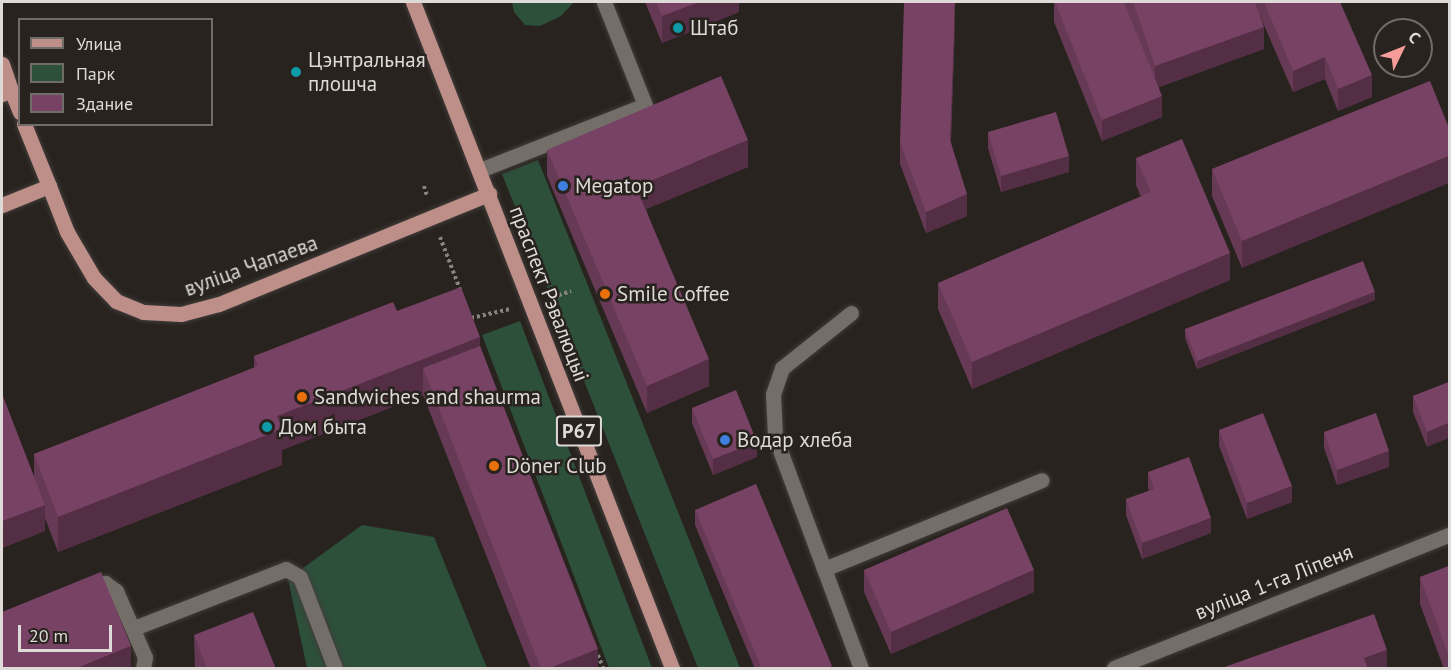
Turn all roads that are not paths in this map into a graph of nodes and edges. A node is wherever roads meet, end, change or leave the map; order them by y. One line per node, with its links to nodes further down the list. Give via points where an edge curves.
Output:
1 (413, 2): 7 (main road, праспект Рэвалюцыі / Р67)
2 (604, 2): 7 (street, via 645,105)
3 (2, 64): 4 (main road)
4 (6, 92): 5 (main road)
5 (18, 109)
6 (25, 126): 8 (main road, вуліца Чапаева)
7 (480, 170): 9 (main road, праспект Рэвалюцыі / Р67)
8 (49, 186): 9 (main road, вуліца Чапаева, via 68,232 94,278 117,301 143,312 181,314 219,304); 10 (main road)
9 (489, 194): 19 (main road, праспект Рэвалюцыі / Р67)
10 (2, 205)
11 (851, 313): 14 (street, via 782,368 773,394 775,436)
12 (1042, 480): 14 (street)
13 (1449, 534): 21 (street, вуліца 1-га Ліпеня)
14 (824, 569): 20 (street)
15 (67, 595): 16 (street, via 99,583 110,585)
16 (134, 628): 17 (street, via 145,657); 18 (street, via 286,569 300,577)
17 (142, 669)
18 (335, 669)
19 (672, 669)
20 (861, 669)
21 (1114, 669)

